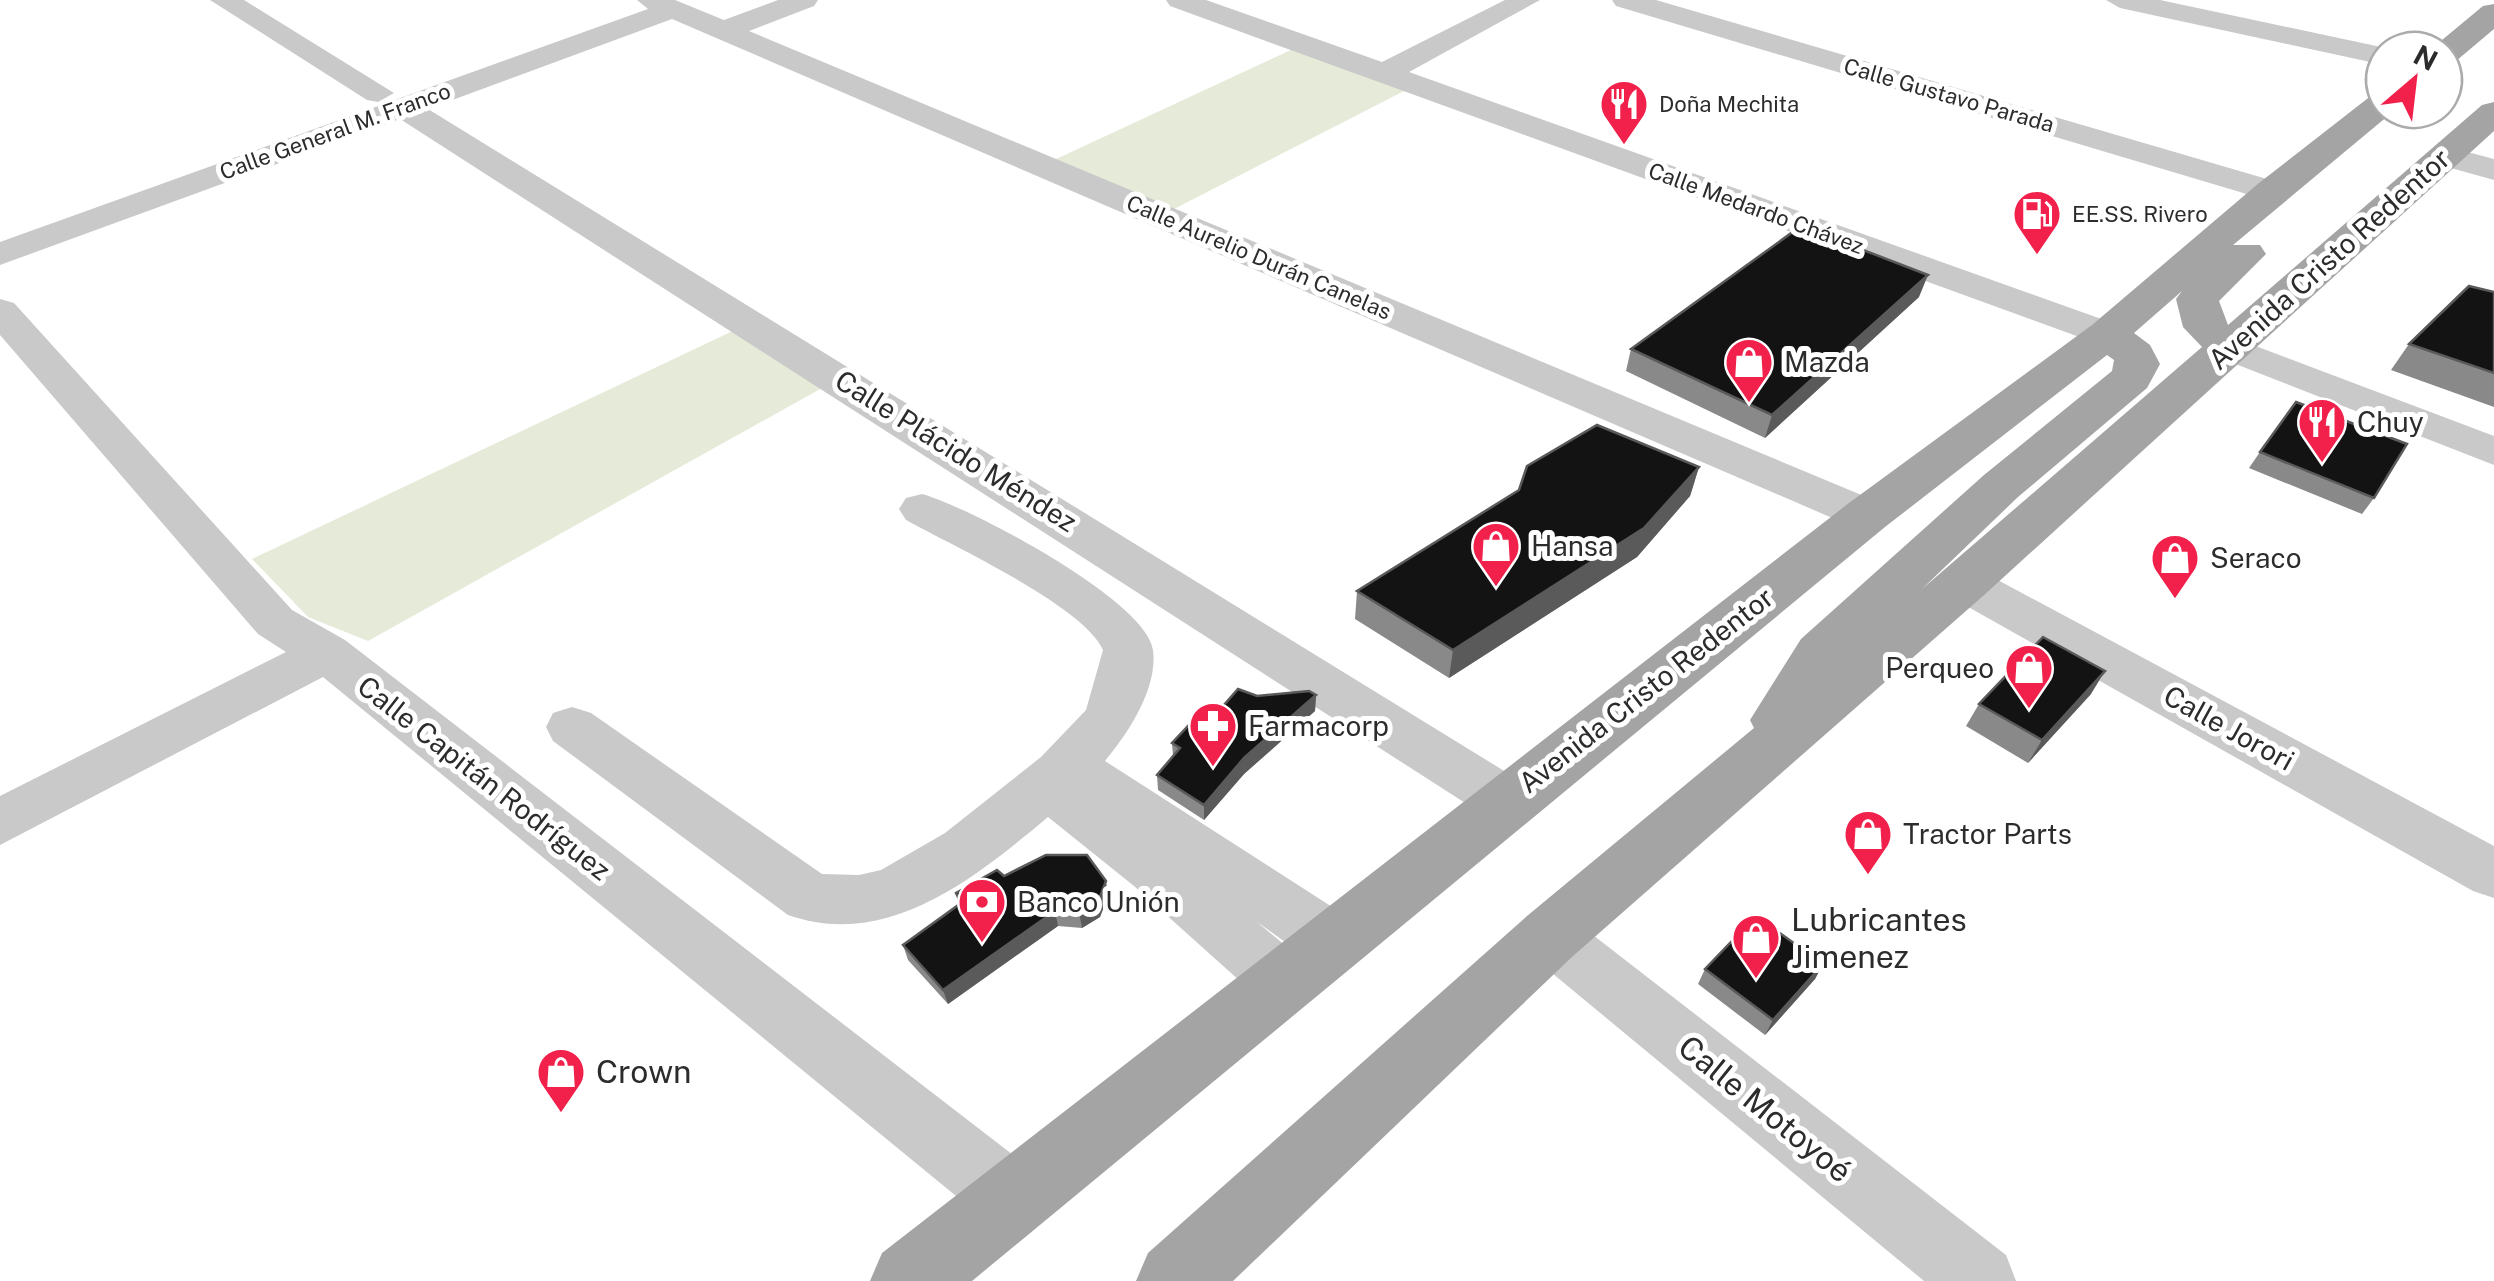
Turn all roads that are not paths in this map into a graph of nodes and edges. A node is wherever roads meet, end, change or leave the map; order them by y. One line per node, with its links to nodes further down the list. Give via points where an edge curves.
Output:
1 (224, 0): 13 (street, Calle Plácido Méndez)
2 (804, 0): 9 (street)
3 (1180, 0): 12 (street, Calle Medardo Chávez)
4 (1526, 0): 12 (street)
5 (1626, 0): 18 (street, Calle Gustavo Parada)
6 (2120, 0): 11 (street)
7 (655, 3): 9 (street, Calle Aurelio Durán Canelas); 13 (street, Calle General M. Franco)
8 (2494, 13): 10 (main road)
9 (724, 30): 26 (street, Calle Aurelio Durán Canelas)
10 (2464, 38)
11 (2364, 52)
12 (1384, 73): 22 (street, Calle Medardo Chávez)
13 (390, 100): 19 (street, Calle General M. Franco); 20 (street, Calle General M. Franco); 32 (street, Calle Plácido Méndez)
14 (2494, 112): 17 (main road, Avenida Cristo Redentor)
15 (2364, 118): 18 (main road, Avenida Cristo Redentor)
16 (2387, 130): 23 (main road, via 2197,299 2205,327)
17 (2470, 163): 23 (main road, Avenida Cristo Redentor)
18 (2272, 191): 22 (main road, Avenida Cristo Redentor)
19 (0, 230)
20 (0, 254)
21 (0, 311): 28 (street, Calle Capitán Rodríguez, via 275,622)
22 (2107, 334): 26 (main road, Avenida Cristo Redentor); 30 (main road, via 2134,354 2138,364 2131,378 2000,486 1820,653)
23 (2241, 337): 24 (street, via 2340,391); 27 (main road, Avenida Cristo Redentor)
24 (2494, 451)
25 (922, 509): 31 (street, via 1082,601 1128,644 1108,722)
26 (1866, 515): 32 (main road, Avenida Cristo Redentor)
27 (1964, 583): 30 (main road, Avenida Cristo Redentor); 34 (street, Calle Jorori)
28 (327, 653): 33 (street); 38 (street, Calle Capitán Rodríguez)
29 (572, 727): 31 (street, via 809,896 843,903 879,897 916,878)
30 (1750, 765): 35 (main road, Avenida Cristo Redentor)
31 (1058, 776): 36 (street); 37 (street)
32 (1507, 800): 36 (main road, Avenida Cristo Redentor)
33 (0, 822)
34 (2494, 874)
35 (1550, 936): 40 (main road, Avenida Cristo Redentor); 41 (street, Calle Motoyoé)
36 (1332, 940): 37 (main road, Avenida Cristo Redentor)
37 (1282, 980): 38 (main road, Avenida Cristo Redentor)
38 (1014, 1198): 39 (main road, Avenida Cristo Redentor)
39 (910, 1281)
40 (1176, 1281)
41 (1980, 1281)

